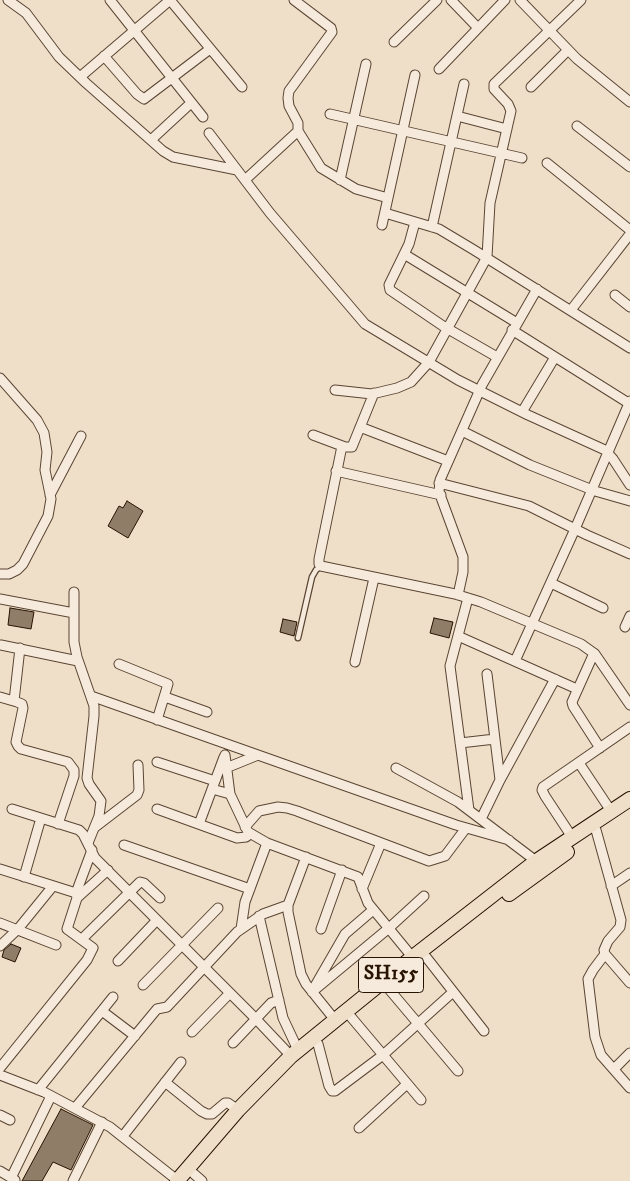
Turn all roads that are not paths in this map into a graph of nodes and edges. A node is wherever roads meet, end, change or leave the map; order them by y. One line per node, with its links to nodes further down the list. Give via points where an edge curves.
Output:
1 (8, 0): 20 (street, via 26,13 59,57)
2 (110, 0): 11 (street)
3 (170, 0): 11 (street); 14 (street)
4 (294, 0): 33 (street, via 332,32 289,92 289,106 298,123)
5 (437, 0): 13 (street)
6 (451, 0): 10 (street)
7 (505, 0): 10 (street)
8 (520, 0): 12 (street)
9 (581, 0): 12 (street)
10 (478, 28): 18 (street)
11 (134, 30): 16 (street); 21 (street)
12 (549, 31): 15 (street); 32 (street, via 494,84 494,89 510,108)
13 (394, 42)
14 (210, 49): 21 (street); 23 (street)
15 (568, 50): 24 (street); 25 (street)
16 (104, 56): 20 (street); 21 (street, via 142,98 147,98)
17 (366, 64): 30 (street)
18 (439, 69)
19 (415, 75): 34 (street)
20 (80, 77): 36 (street)
21 (172, 78): 26 (street)
22 (464, 84): 28 (street)
23 (242, 87)
24 (531, 87)
25 (630, 102)
26 (191, 103): 29 (street); 36 (street)
27 (330, 114): 30 (street)
28 (457, 116): 32 (street); 37 (street)
29 (203, 117)
30 (353, 120): 34 (street); 44 (street)
31 (577, 126): 41 (street)
32 (507, 129): 38 (street)
33 (298, 131): 43 (street); 44 (street, via 316,164)
34 (403, 132): 37 (street); 45 (street)
35 (209, 134): 42 (street)
36 (151, 140): 42 (street, via 173,157)
37 (452, 142): 38 (street); 49 (street)
38 (501, 154): 39 (street); 52 (street, via 490,203)
39 (522, 158)
40 (547, 163): 50 (street)
41 (630, 167)
42 (237, 170): 43 (street)
43 (245, 180): 63 (street, via 366,324)
44 (340, 180): 45 (street, via 356,189)
45 (388, 198): 46 (street)
46 (385, 213): 47 (street); 48 (street)
47 (415, 222): 49 (street); 51 (street)
48 (382, 225)
49 (432, 227): 52 (street)
50 (630, 232): 57 (street)
51 (404, 254): 54 (street); 59 (street, via 389,285 390,290)
52 (487, 257): 53 (street); 54 (street)
53 (537, 289): 57 (street); 58 (street)
54 (467, 294): 58 (street); 59 (street)
55 (615, 295): 56 (street)
56 (630, 307)
57 (571, 310): 60 (street)
58 (515, 327): 61 (street); 62 (street)
59 (448, 329): 61 (street); 63 (street)
60 (630, 348)
61 (498, 356): 67 (street)
62 (556, 357): 69 (street); 70 (street)
63 (430, 362): 67 (street); 68 (street, via 405,386)
64 (0, 378): 65 (street)
65 (4, 389): 82 (street, via 37,420 44,433 45,470)
66 (335, 390): 68 (street)
67 (479, 391): 70 (street); 72 (street)
68 (374, 394): 71 (street)
69 (630, 403): 76 (street)
70 (522, 412): 76 (street)
71 (360, 427): 75 (street, via 352,447); 77 (street)
72 (462, 431): 77 (street); 81 (street, via 530,465)
73 (313, 435): 75 (street)
74 (81, 436): 82 (street)
75 (342, 446): 78 (street)
76 (609, 453): 80 (street); 81 (street)
77 (448, 461): 79 (street)
78 (336, 472): 83 (street); 87 (street, via 319,559)
79 (440, 482): 83 (street); 85 (street, via 529,506)
80 (630, 485)
81 (592, 490): 84 (street); 85 (street)
82 (50, 495): 88 (street, via 48,516 23,564 9,574)
83 (441, 495): 92 (street, via 463,557)
84 (630, 501)
85 (575, 529): 86 (street); 90 (street)
86 (630, 554)
87 (321, 566): 89 (street); 101 (lane, via 312,577)
88 (0, 574)
89 (374, 578): 92 (street); 106 (street)
90 (551, 583): 95 (street); 98 (street)
91 (74, 592): 96 (street)
92 (458, 595): 93 (street)
93 (468, 598): 98 (street); 100 (street)
94 (0, 599): 96 (street)
95 (603, 608)
96 (74, 613): 105 (street)
97 (630, 616): 99 (street)
98 (533, 624): 104 (street, via 581,644); 107 (street)
99 (624, 627)
100 (458, 636): 107 (street); 121 (street, via 450,666)
101 (298, 638)
102 (1, 645): 103 (street)
103 (20, 648): 105 (street); 115 (street)
104 (594, 653): 111 (street); 116 (street)
105 (78, 661): 112 (street)
106 (355, 662)
107 (515, 662): 110 (street)
108 (119, 664): 114 (street, via 166,681)
109 (486, 674): 120 (street)
110 (555, 679): 111 (street); 132 (street)
111 (577, 689): 123 (street, via 572,706)
112 (91, 696): 118 (street); 133 (street, via 94,716)
113 (0, 697): 115 (street)
114 (165, 697): 117 (street); 118 (street)
115 (14, 701): 131 (street, via 22,704 23,708 16,742 18,746 68,762)
116 (630, 705)
117 (207, 712)
118 (157, 720): 122 (street)
119 (630, 727): 123 (street)
120 (495, 739): 121 (street); 132 (street)
121 (460, 742): 140 (street)
122 (229, 745): 124 (street); 125 (street)
123 (600, 748): 127 (street)
124 (225, 755): 129 (street); 134 (street)
125 (258, 755): 129 (street); 147 (street)
126 (156, 762): 134 (street)
127 (579, 762): 141 (street); 150 (street, via 545,784 542,790)
128 (138, 765): 146 (street, via 137,795)
129 (226, 768): 135 (street)
130 (396, 768): 140 (street)
131 (74, 776): 133 (street); 144 (street)
132 (500, 780): 143 (street)
133 (88, 782): 146 (street, via 102,801)
134 (213, 785): 135 (street); 145 (street)
135 (230, 794): 148 (street)
136 (630, 798): 141 (main road, SH155)
137 (630, 806): 149 (main road, SH155)
138 (12, 809): 142 (street)
139 (157, 809): 145 (street)
140 (469, 810): 143 (street)
141 (611, 811): 150 (main road, SH155)
142 (41, 818): 144 (street); 162 (street)
143 (482, 819): 151 (street)
144 (58, 824): 155 (street, via 79,830)
145 (199, 824): 148 (street, via 237,838 246,837)
146 (94, 828): 155 (street)
147 (466, 828): 151 (street); 153 (street, via 445,856 428,861)
148 (248, 830): 152 (street); 153 (street, via 259,811 287,808)
149 (596, 830): 164 (street); 186 (main road, SH155)
150 (572, 838): 157 (main road, SH155)
151 (509, 840): 157 (street)
152 (268, 843): 156 (street); 165 (street)
153 (382, 843): 166 (street)
154 (124, 844): 165 (street)
155 (90, 847): 159 (street, via 95,858); 168 (street)
156 (306, 857): 160 (street); 171 (street)
157 (536, 861): 186 (main road, SH155)
158 (0, 870): 162 (street)
159 (108, 870): 167 (street); 168 (street)
160 (342, 870): 166 (street, via 358,877); 180 (street)
161 (630, 873): 164 (street)
162 (24, 877): 163 (street)
163 (53, 886): 168 (street); 178 (street)
164 (611, 886): 185 (street, via 621,924 605,946)
165 (250, 889): 179 (street, via 242,911)
166 (362, 889): 173 (street)
167 (130, 892): 170 (street, via 142,882); 175 (street); 181 (street)
168 (76, 896): 181 (street, via 67,929)
169 (424, 896): 177 (street)
170 (160, 898)
171 (288, 905): 174 (street); 192 (street, via 302,974)
172 (218, 908): 183 (street)
173 (373, 910): 177 (street); 192 (street, via 345,934)
174 (259, 916): 179 (street); 196 (street)
175 (158, 920): 183 (street); 187 (street)
176 (0, 923): 178 (street)
177 (389, 928): 186 (street); 192 (street)
178 (18, 929): 182 (street); 184 (street)
179 (241, 929): 188 (street)
180 (321, 929)
181 (82, 939): 211 (street, via 93,948 87,960)
182 (56, 945)
183 (183, 945): 188 (street); 190 (street)
184 (0, 946)
185 (605, 954): 189 (street); 212 (street, via 590,975 588,988 597,1048)
186 (419, 959): 191 (main road, SH155); 193 (street); 200 (main road, SH155)
187 (118, 961)
188 (204, 967): 194 (street); 204 (street, via 167,1006 157,1009)
189 (630, 984)
190 (143, 985)
191 (388, 988): 198 (main road, SH155); 201 (street)
192 (312, 992): 200 (street)
193 (453, 992): 201 (street); 203 (street)
194 (230, 993): 199 (street); 202 (street)
195 (113, 997): 197 (street)
196 (279, 1000): 199 (street, via 270,1003); 207 (street)
197 (102, 1011): 204 (street); 218 (street)
198 (351, 1017): 206 (main road, SH155); 209 (street)
199 (256, 1018): 205 (street); 207 (street)
200 (335, 1020): 207 (main road, SH155)
201 (417, 1023): 209 (street); 213 (street)
202 (192, 1032)
203 (484, 1032)
204 (135, 1036): 221 (street)
205 (233, 1043)
206 (318, 1044): 209 (street, via 332,1091); 229 (main road, SH155, via 275,1083)
207 (294, 1053): 222 (main road, SH155)
208 (630, 1053): 212 (street)
209 (383, 1055): 216 (street)
210 (181, 1062): 215 (street)
211 (0, 1068)
212 (614, 1069): 217 (street)
213 (458, 1071)
214 (0, 1074): 218 (street)
215 (165, 1082): 222 (street, via 206,1114 212,1114 225,1103); 227 (street)
216 (407, 1084): 220 (street); 226 (street)
217 (630, 1088)
218 (38, 1090): 219 (street)
219 (51, 1096): 221 (street); 230 (street)
220 (421, 1100)
221 (75, 1108): 225 (street)
222 (238, 1110): 232 (main road, SH155)
223 (0, 1115): 224 (street)
224 (10, 1120)
225 (102, 1122): 227 (street); 231 (street)
226 (359, 1128)
227 (123, 1136): 232 (street)
228 (0, 1171): 230 (street)
229 (195, 1179)
230 (14, 1180)
231 (73, 1181)
232 (177, 1181)

